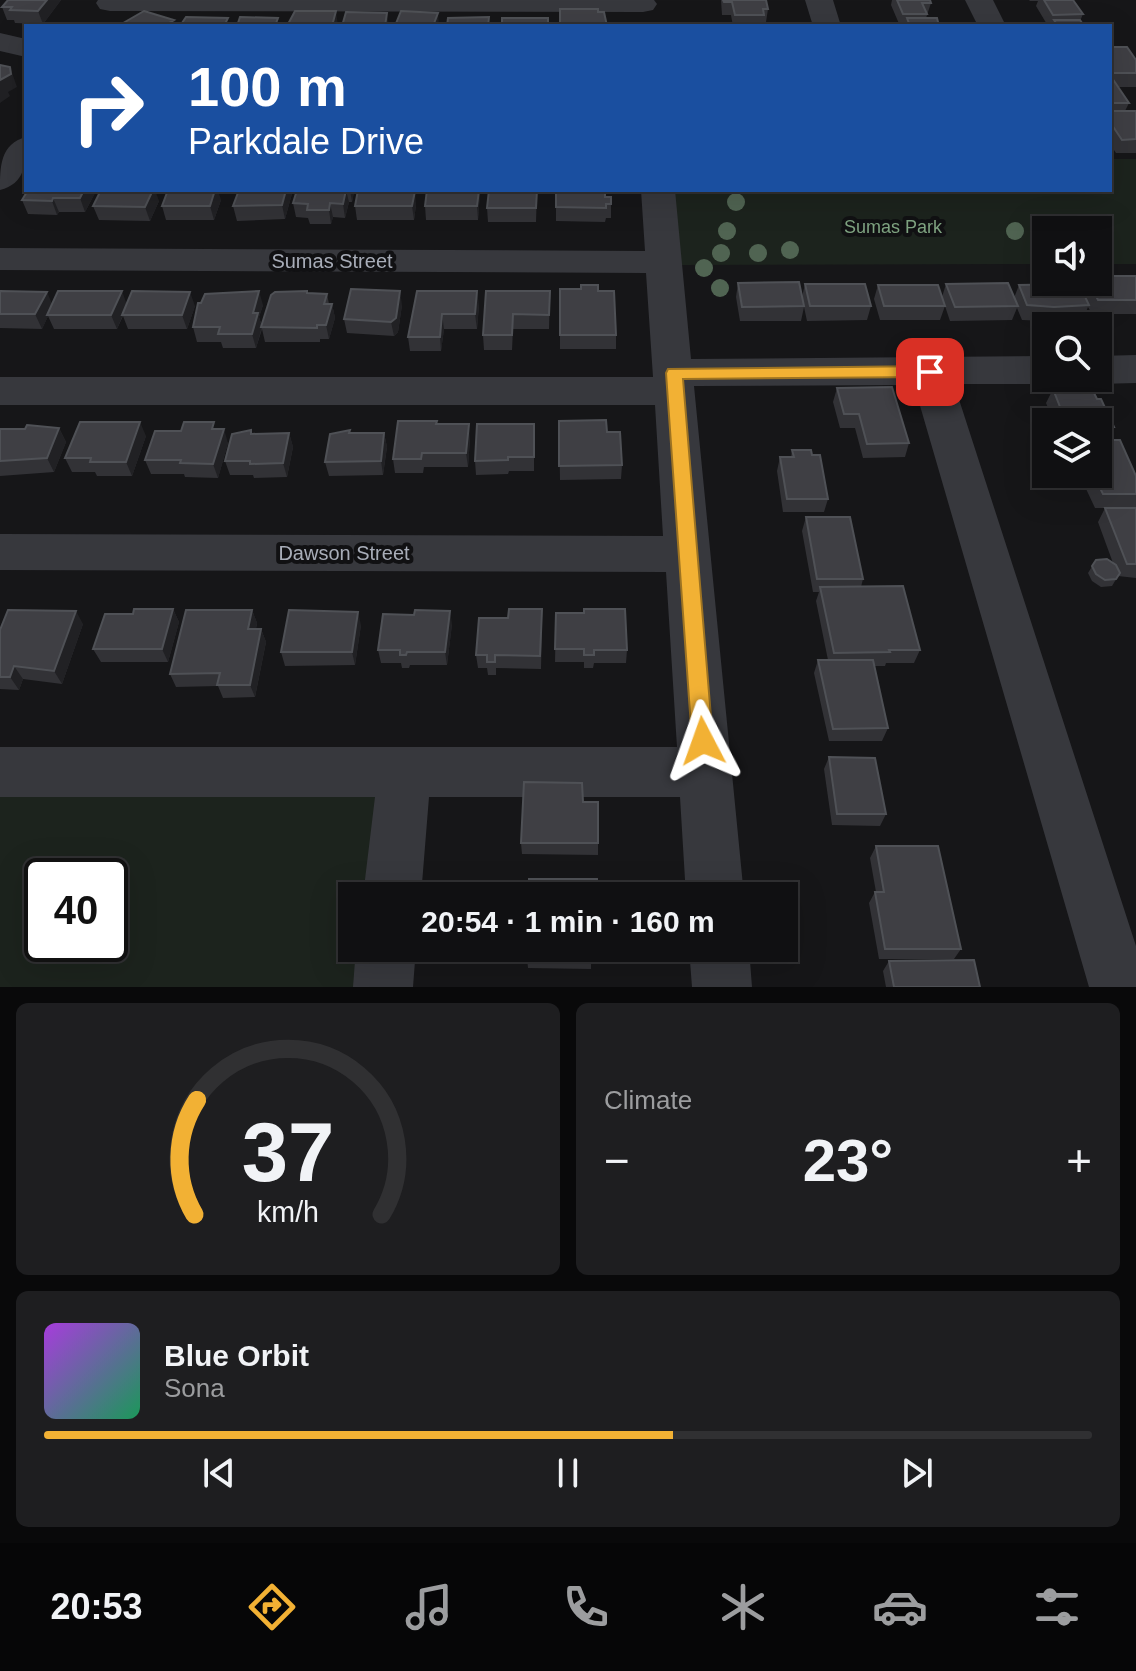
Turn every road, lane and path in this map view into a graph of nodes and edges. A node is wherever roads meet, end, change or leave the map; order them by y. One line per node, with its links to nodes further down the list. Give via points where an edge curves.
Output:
1 (819, 0): 5 (street)
2 (979, 0): 6 (street)
3 (106, 10): 4 (street)
4 (643, 10)
5 (826, 24)
6 (991, 24)
7 (0, 42): 8 (street)
8 (24, 48)
9 (19, 150): 10 (street)
10 (0, 180)
11 (658, 192): 13 (street)
12 (0, 259): 13 (street, Sumas Street)
13 (664, 262): 18 (street)
14 (1136, 369): 16 (street)
15 (1032, 370): 17 (street)
16 (1112, 370)
17 (930, 372): 18 (street); 31 (street)
18 (674, 382): 19 (street); 21 (street)
19 (0, 391)
20 (0, 552): 21 (street, Dawson Street)
21 (688, 554): 23 (street)
22 (0, 772): 24 (street)
23 (705, 772): 24 (street); 26 (street)
24 (404, 773): 25 (street)
25 (393, 882)
26 (714, 882)
27 (385, 962): 29 (street)
28 (720, 962): 30 (street)
29 (383, 987)
30 (722, 987)
31 (1119, 987)

